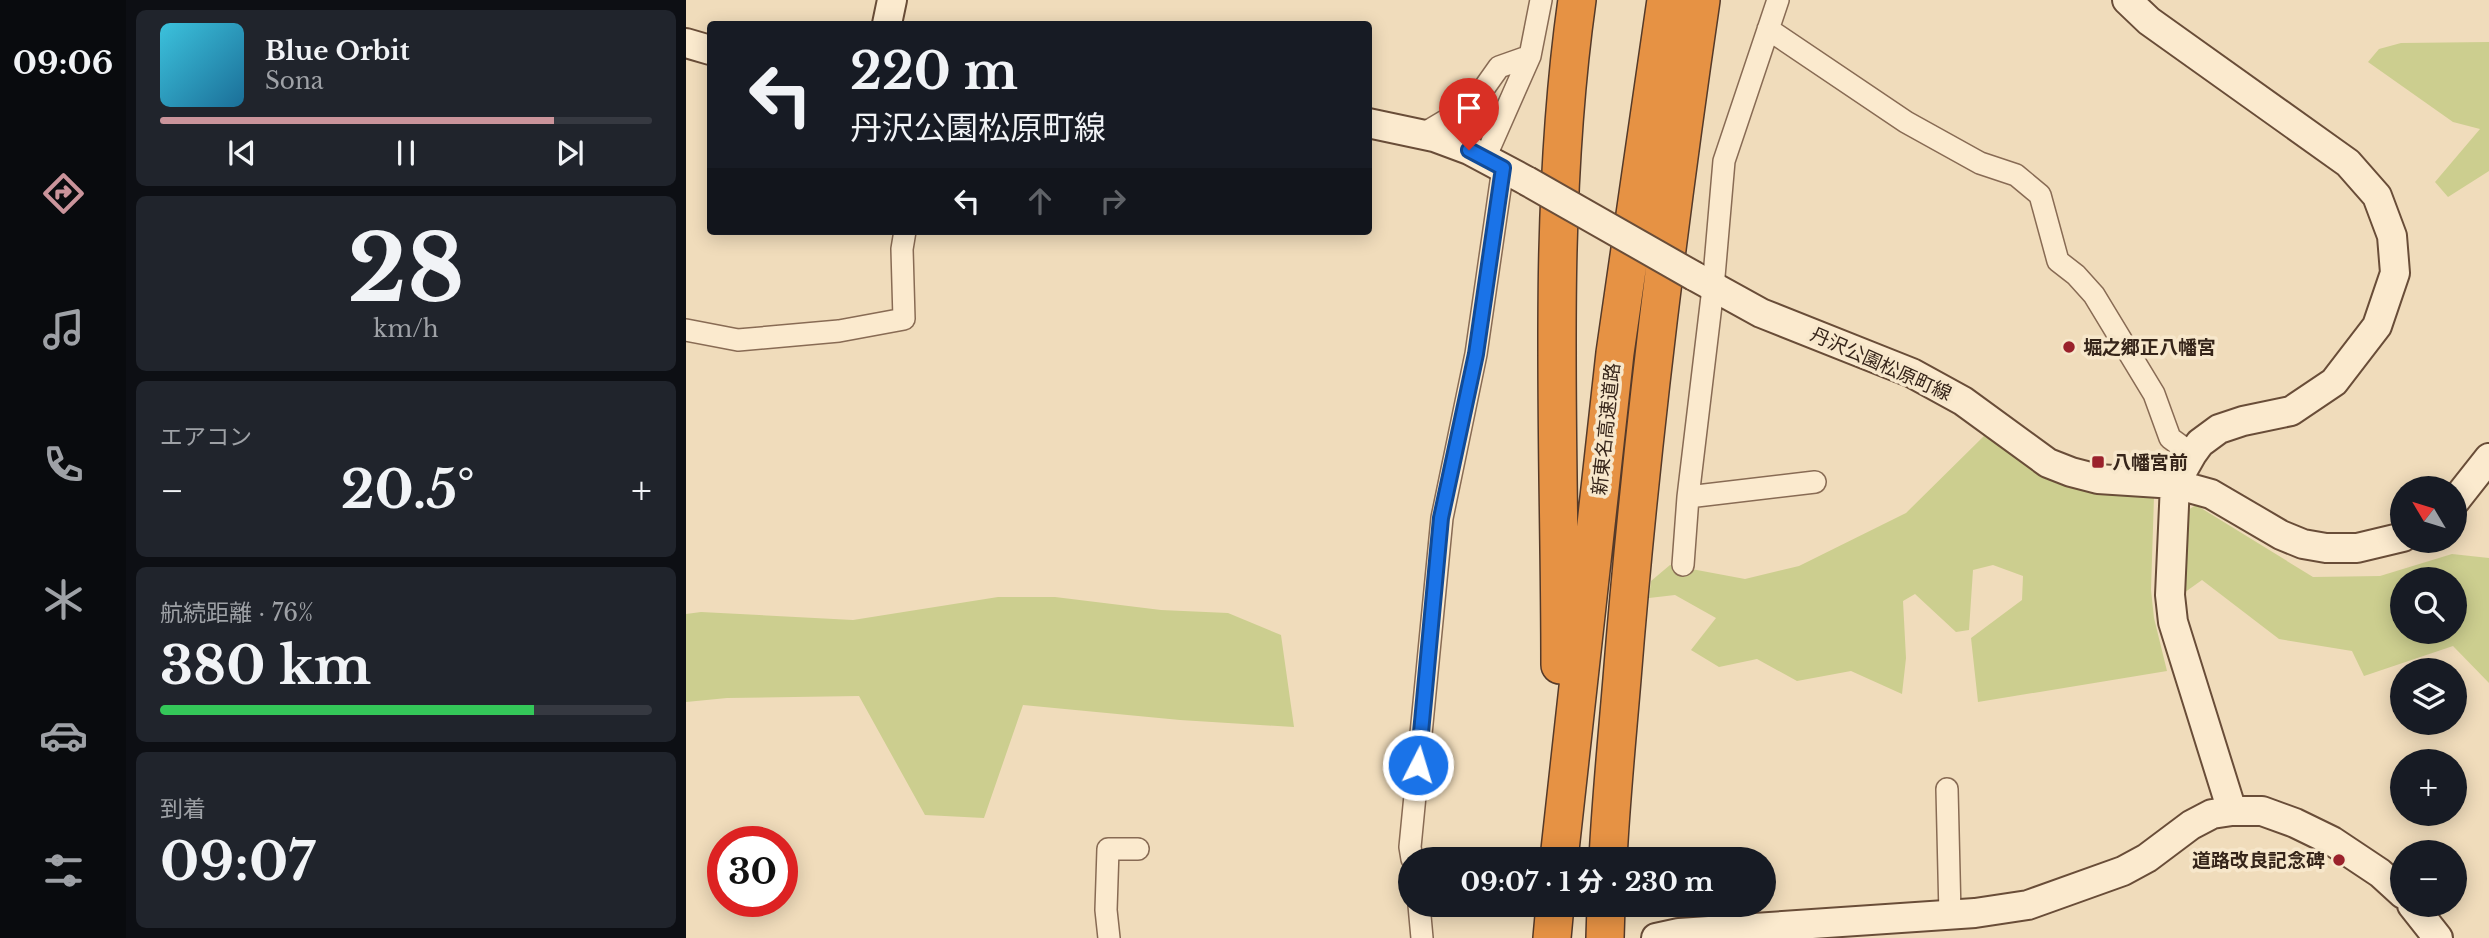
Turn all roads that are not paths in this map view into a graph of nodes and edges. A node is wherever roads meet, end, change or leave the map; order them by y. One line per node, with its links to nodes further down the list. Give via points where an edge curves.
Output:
1 (892, 0): 8 (street)
2 (1542, 0): 12 (street)
3 (1577, 0): 30 (highway, via 1561,164 1556,303)
4 (1666, 0): 31 (highway, 新東名高速道路, via 1615,353)
5 (1701, 0): 32 (highway, 新東名高速道路, via 1652,361)
6 (1778, 0): 9 (street)
7 (2127, 0): 19 (street, via 2348,163 2377,196 2392,236 2395,273 2377,326 2334,382 2291,411 2219,429)
8 (888, 21)
9 (1768, 29): 17 (street, via 1724,161); 19 (street, via 1906,122 1980,163 2016,175 2040,195 2058,261 2094,295 2154,394 2170,438)
10 (686, 43): 11 (street)
11 (707, 49)
12 (1530, 56): 14 (street, via 1499,67 1482,91 1455,115); 15 (street)
13 (1372, 124): 14 (street, 丹沢公園松原町線)
14 (1423, 134): 15 (street, 丹沢公園松原町線)
15 (1505, 169): 17 (street, 丹沢公園松原町線, bridge); 29 (street, via 1476,354 1441,518)
16 (904, 235): 18 (street, via 904,319 839,331 738,340)
17 (1703, 282): 23 (street, 丹沢公園松原町線, via 1761,313 1912,373 1964,401 2048,463 2098,479); 24 (street)
18 (686, 330)
19 (2192, 454): 23 (street)
20 (2489, 458): 22 (street)
21 (1815, 482): 24 (street)
22 (2468, 485)
23 (2174, 491): 25 (street, 丹沢公園松原町線, via 2211,494 2303,544 2357,548); 28 (street, via 2169,594 2173,622)
24 (1688, 497): 26 (street)
25 (2390, 540)
26 (1683, 565)
27 (1947, 789): 35 (street)
28 (2232, 811): 34 (street, via 2262,811 2295,823 2332,841); 35 (street, via 2190,825 2123,871 2028,905)
29 (1410, 847)
30 (1560, 847)
31 (1561, 847)
32 (1609, 847)
33 (1138, 849): 41 (street, via 1108,849)
34 (2390, 882)
35 (1950, 915): 40 (street)
36 (1420, 917): 42 (street)
37 (1554, 917): 43 (highway)
38 (1606, 917): 44 (highway)
39 (2421, 917): 46 (street)
40 (1766, 932): 45 (street, via 1679,933)
41 (1109, 938)
42 (1422, 938)
43 (1552, 938)
44 (1605, 938)
45 (1656, 938)
46 (2438, 938)

